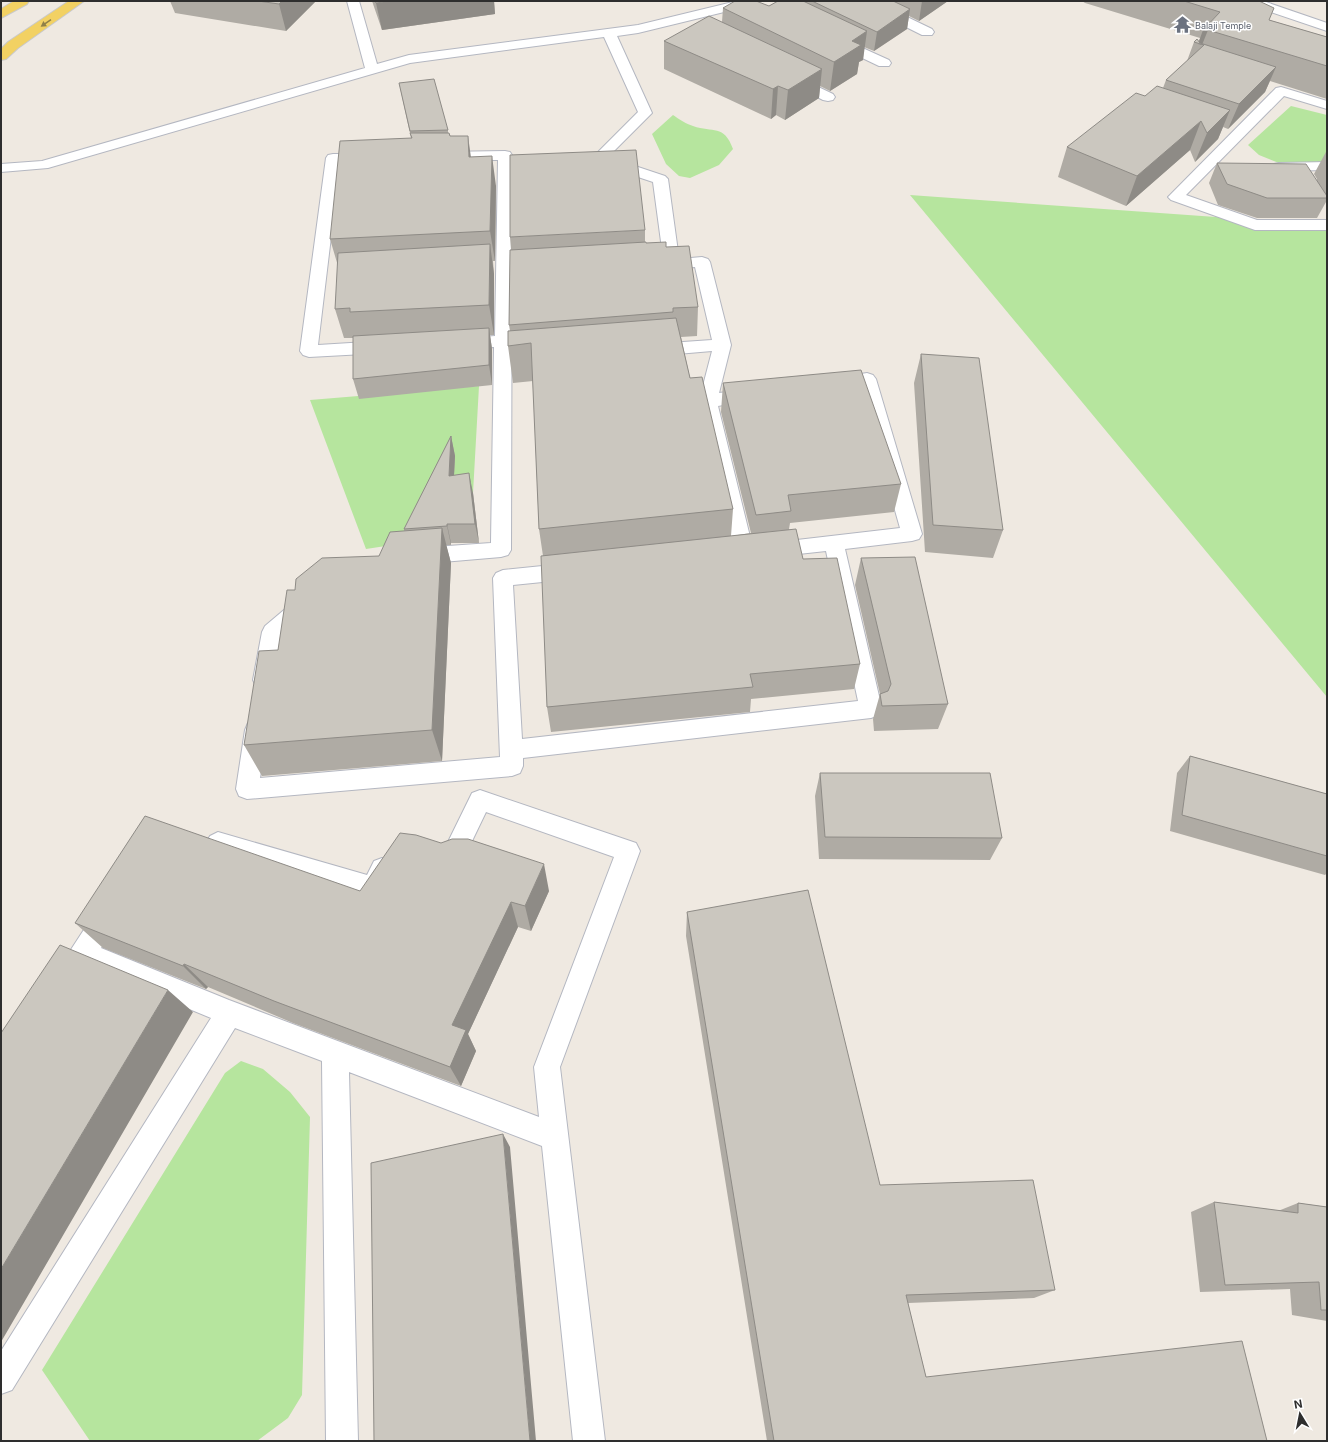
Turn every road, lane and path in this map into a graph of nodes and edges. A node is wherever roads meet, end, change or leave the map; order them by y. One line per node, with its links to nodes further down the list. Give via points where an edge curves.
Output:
1 (23, 1): 7 (main road)
2 (78, 1): 14 (main road, one-way to 14)
3 (353, 1): 16 (street)
4 (864, 1): 11 (street)
5 (1251, 1): 9 (street)
6 (757, 2): 8 (street)
7 (1, 14)
8 (675, 20): 10 (street); 12 (street)
9 (1327, 26)
10 (689, 28)
11 (927, 32)
12 (609, 33): 16 (street, via 409,59); 36 (street, via 645,113 591,159 660,179 664,264 702,262)
13 (827, 35): 15 (street)
14 (1, 56)
15 (884, 63)
16 (372, 70): 28 (street, via 43,165)
17 (779, 72): 20 (street)
18 (1267, 87): 19 (street)
19 (1281, 91): 21 (street); 23 (street)
20 (828, 96)
21 (1327, 104)
22 (1220, 134): 23 (street)
23 (1234, 138): 31 (street)
24 (427, 156): 34 (street, via 505,155 513,165 504,270)
25 (388, 157): 37 (street, via 333,158 326,277 309,351)
26 (1327, 166): 27 (street)
27 (1296, 167): 30 (street); 32 (street)
28 (1, 168)
29 (1227, 168): 31 (street)
30 (1265, 168)
31 (1204, 169): 33 (street, via 1176,197 1255,225)
32 (1303, 180)
33 (1326, 219)
34 (503, 341): 35 (street); 43 (street, via 511,362)
35 (441, 344)
36 (722, 345): 38 (street); 41 (street)
37 (402, 346)
38 (636, 352)
39 (819, 385): 42 (street, via 867,379 912,534)
40 (772, 392): 41 (street)
41 (708, 401): 42 (street, via 736,554)
42 (834, 544): 48 (street, via 871,709)
43 (501, 550): 44 (street); 46 (street)
44 (402, 558)
45 (588, 569): 46 (street)
46 (503, 578): 48 (street)
47 (320, 592): 48 (street, via 272,632 247,789 512,766)
48 (512, 750)
49 (195, 837): 50 (street, via 373,888)
50 (392, 846)
51 (424, 849): 57 (street, via 452,858 480,800 628,851 547,1066)
52 (122, 894): 53 (street)
53 (83, 953): 54 (street); 55 (street)
54 (53, 999)
55 (229, 1013): 56 (street); 58 (street)
56 (335, 1053): 57 (street); 59 (street)
57 (555, 1136): 60 (street)
58 (1, 1379)
59 (342, 1441)
60 (589, 1441)

